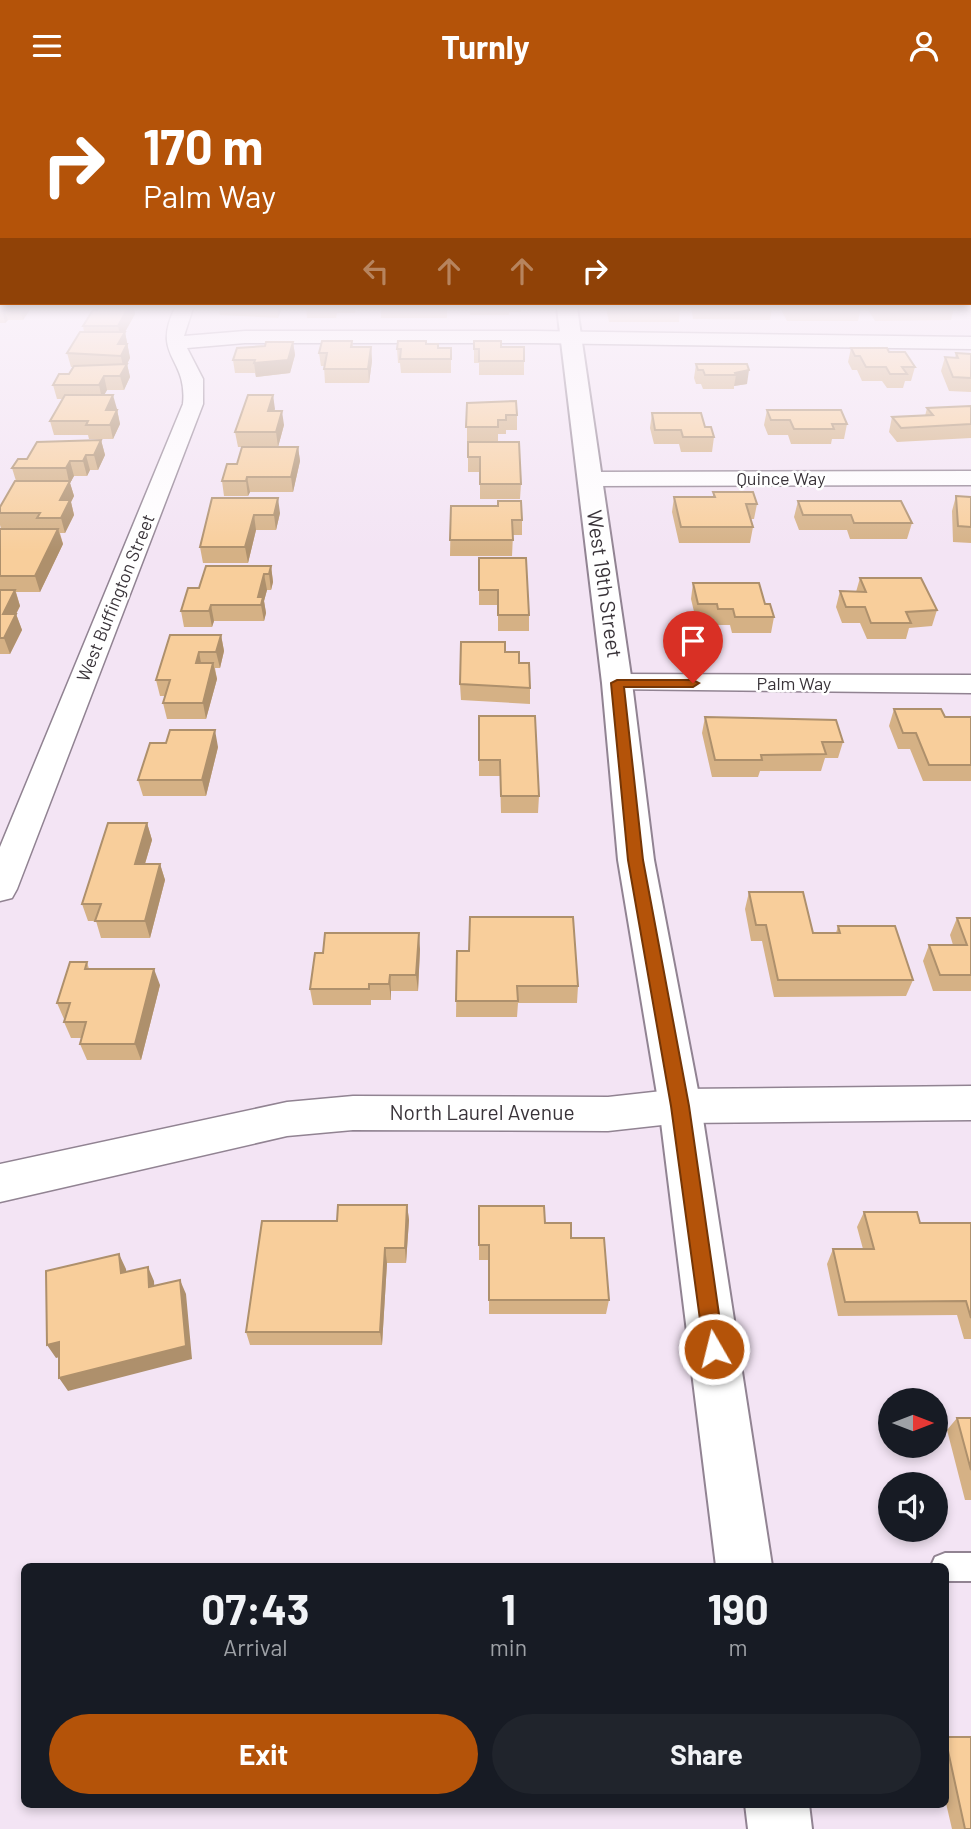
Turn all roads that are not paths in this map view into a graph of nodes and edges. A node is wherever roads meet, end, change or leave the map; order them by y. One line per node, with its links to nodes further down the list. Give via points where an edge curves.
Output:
1 (195, 389): 7 (street, West Buffington Street, via 193,404)
2 (578, 389): 4 (main road, West 19th Street)
3 (971, 478): 4 (street, Quince Way)
4 (590, 479): 5 (main road, West 19th Street)
5 (617, 683): 6 (street, Palm Way); 9 (main road, West 19th Street, via 635,860)
6 (971, 684)
7 (0, 889)
8 (971, 1104): 9 (street, North Laurel Avenue)
9 (680, 1106): 10 (street, North Laurel Avenue, via 608,1114 353,1113 287,1119); 11 (main road, West 19th Street)
10 (0, 1183)
11 (744, 1563)
12 (949, 1567): 13 (lane)
13 (971, 1567)
14 (777, 1808): 15 (main road)
15 (780, 1829)

